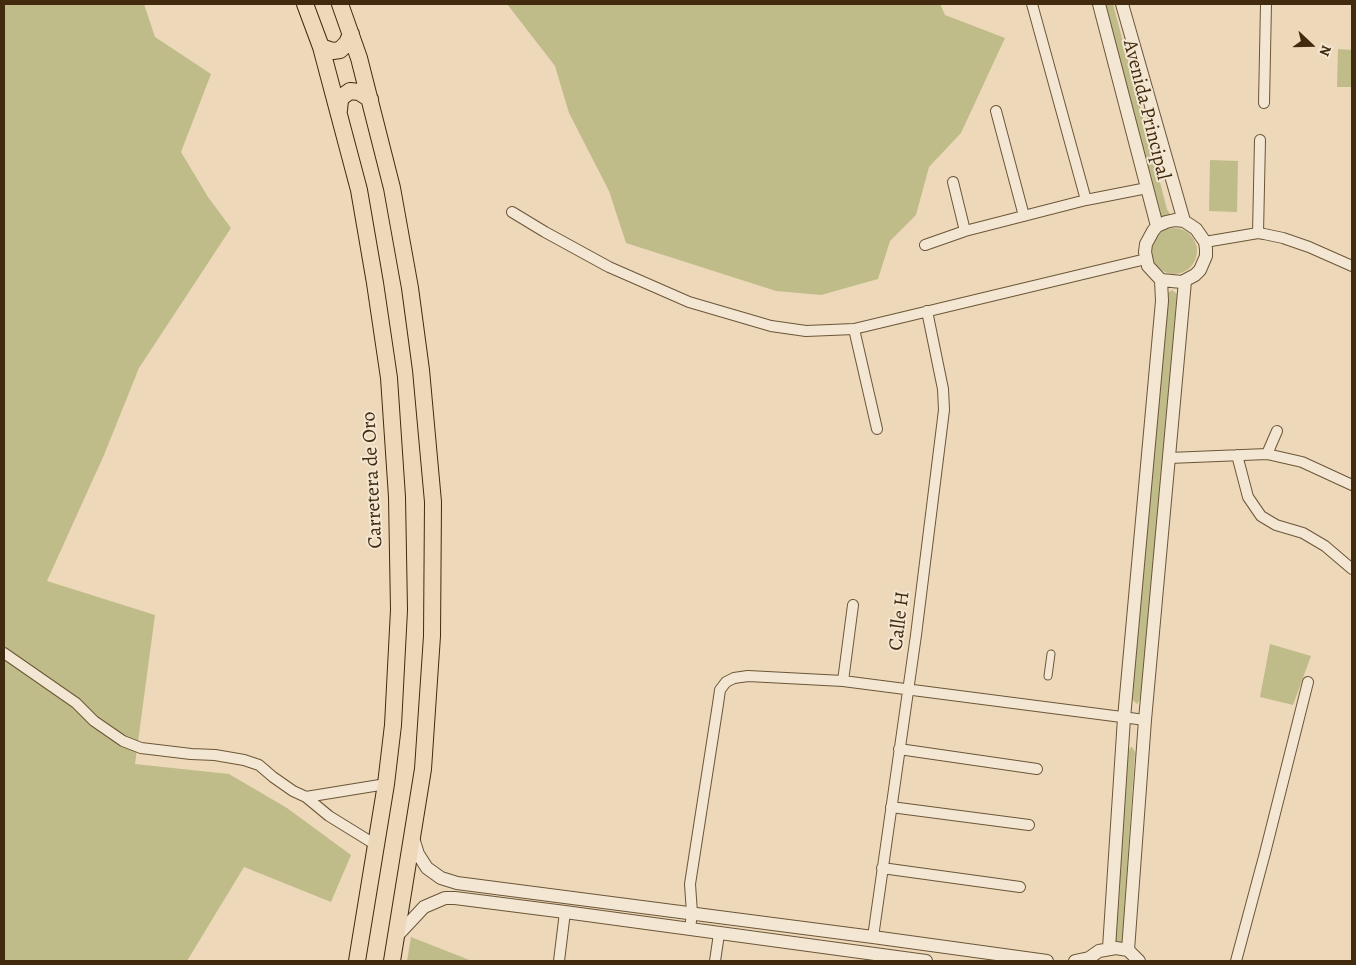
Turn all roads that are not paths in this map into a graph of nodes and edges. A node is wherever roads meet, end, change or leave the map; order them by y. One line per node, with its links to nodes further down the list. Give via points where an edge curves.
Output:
1 (305, 4): 8 (highway, Carretera de Oro)
2 (340, 4): 7 (highway)
3 (1032, 4): 16 (street)
4 (1099, 4): 15 (street, Avenida Principal)
5 (1122, 4): 19 (street, Avenida Principal)
6 (1266, 4): 10 (street)
7 (351, 34): 8 (highway, via 340,50); 9 (highway)
8 (321, 47): 11 (highway, Carretera de Oro)
9 (370, 99): 11 (highway, via 359,92 350,92 340,100); 53 (highway, via 392,188 410,288 422,370 433,502 432,636 423,769)
10 (1264, 103)
11 (338, 110): 49 (highway, Carretera de Oro, via 376,283 389,378 397,497 399,610 393,725)
12 (996, 111): 18 (street)
13 (1260, 140): 22 (street)
14 (953, 182): 21 (street)
15 (1147, 188): 16 (street); 20 (street, Avenida Principal)
16 (1086, 200): 18 (street)
17 (512, 212): 30 (street, via 609,268 689,302 789,329)
18 (1024, 216): 21 (street)
19 (1184, 221): 20 (street); 23 (street, via 1196,229)
20 (1157, 226): 25 (street, via 1148,237)
21 (965, 231): 24 (street)
22 (1258, 233): 23 (street); 26 (street, via 1309,247)
23 (1205, 242): 28 (street, via 1204,263 1195,275)
24 (925, 245)
25 (1146, 259): 27 (street); 29 (street)
26 (1352, 266)
27 (1162, 280): 28 (street); 45 (street)
28 (1184, 281): 35 (street)
29 (926, 311): 30 (street); 44 (street, Calle H, via 943,388 944,410)
30 (854, 329): 31 (street)
31 (877, 429)
32 (1277, 431): 33 (street)
33 (1268, 454): 34 (street); 36 (street, via 1302,462)
34 (1237, 455): 35 (street); 37 (street, via 1248,496 1261,516 1276,526 1303,533 1325,546)
35 (1169, 458): 46 (street)
36 (1352, 485)
37 (1352, 569)
38 (853, 605): 42 (street)
39 (4, 653): 50 (street, via 76,703 94,721 123,741 141,748 215,754 244,760 259,765)
40 (1050, 654): 41 (street)
41 (1048, 676)
42 (842, 681): 44 (street); 58 (street, via 748,676 734,678 720,690 690,884)
43 (1308, 682): 75 (street)
44 (909, 691): 45 (street); 47 (street, Calle H)
45 (1124, 718): 46 (street); 63 (street)
46 (1145, 720): 64 (street)
47 (899, 749): 48 (street); 51 (street, Calle H)
48 (1037, 769)
49 (386, 784): 50 (street); 54 (highway, Carretera de Oro)
50 (306, 797): 54 (street, via 329,816)
51 (891, 807): 52 (street); 55 (street, Calle H)
52 (1029, 825)
53 (413, 836): 58 (street, via 418,854 427,868 441,878 457,883); 61 (highway)
54 (376, 845): 67 (highway, Carretera de Oro)
55 (882, 868): 56 (street); 62 (street, Calle H)
56 (1020, 887)
57 (565, 912): 59 (street); 61 (street, via 445,898 424,907); 69 (street)
58 (692, 914): 59 (street); 62 (street)
59 (690, 930): 60 (street)
60 (719, 934): 65 (street); 70 (street)
61 (396, 937): 68 (highway)
62 (873, 937): 65 (street); 72 (street)
63 (1109, 948): 64 (street); 66 (street, via 1099,951)
64 (1128, 950): 74 (street)
65 (871, 958): 71 (street)
66 (1089, 960): 73 (street)
67 (357, 961)
68 (392, 961)
69 (559, 961)
70 (716, 961)
71 (926, 961)
72 (1047, 961)
73 (1075, 961)
74 (1139, 961)
75 (1236, 961)

